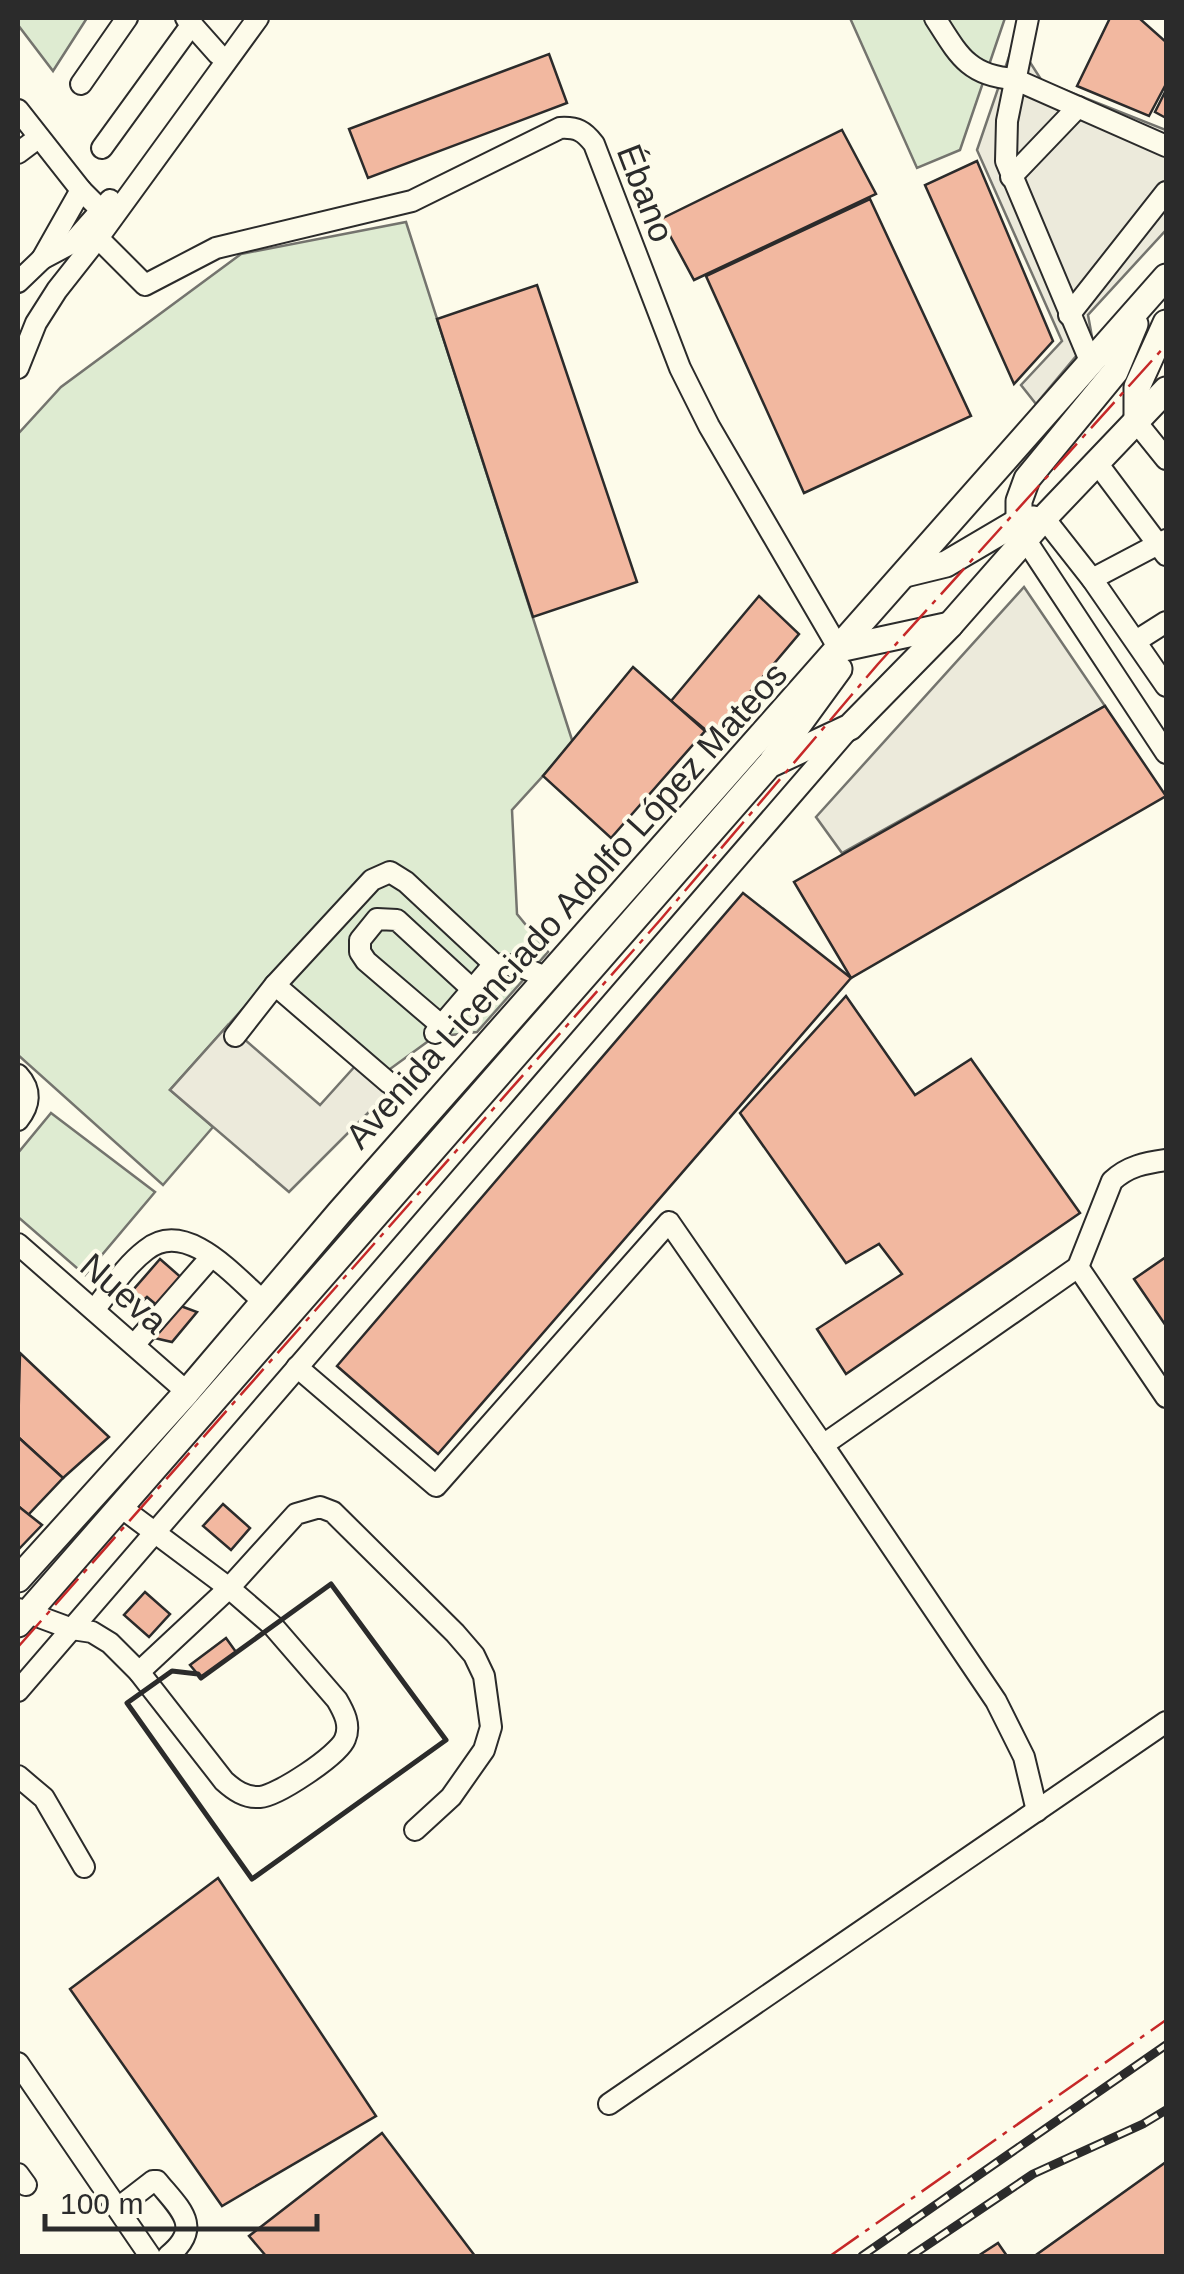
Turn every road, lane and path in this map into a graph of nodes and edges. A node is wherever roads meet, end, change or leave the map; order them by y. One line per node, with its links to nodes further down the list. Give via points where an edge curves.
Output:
1 (127, 18): 9 (street)
2 (245, 18): 7 (street)
3 (258, 18): 19 (street)
4 (935, 18): 8 (street, via 976,70)
5 (1028, 18): 8 (street)
6 (189, 21): 7 (street); 14 (street)
7 (218, 54): 19 (street)
8 (1014, 79): 10 (street); 16 (street, via 1004,142)
9 (80, 84)
10 (1078, 107): 13 (street); 16 (street)
11 (18, 110): 12 (street)
12 (38, 138): 15 (street); 17 (street)
13 (1166, 146)
14 (102, 148)
15 (18, 154)
16 (1011, 177): 24 (street)
17 (81, 190): 19 (street); 20 (street)
18 (1166, 192): 24 (street)
19 (101, 222): 20 (street); 27 (street, via 46,307); 39 (street, Ébano, via 146,285 216,248 412,201 560,128 585,133 708,426)
20 (42, 259): 22 (street)
21 (1166, 277): 23 (main road, Avenida Licenciado Adolfo López Mateos)
22 (18, 282)
23 (1142, 305): 26 (main road, Avenida Licenciado Adolfo López Mateos); 32 (main road, via 1115,372 1027,479 1018,501)
24 (1069, 315): 26 (street)
25 (1166, 323): 29 (main road, via 1137,386)
26 (1091, 363): 34 (main road, Avenida Licenciado Adolfo López Mateos)
27 (18, 368)
28 (1166, 390): 29 (main road, Avenida Licenciado Adolfo López Mateos)
29 (1137, 423): 30 (street); 31 (main road, Avenida Licenciado Adolfo López Mateos)
30 (1166, 459)
31 (1097, 463): 32 (main road, Avenida Licenciado Adolfo López Mateos); 33 (street)
32 (1029, 526): 34 (main road, via 946,564); 35 (street); 37 (main road, Avenida Licenciado Adolfo López Mateos); 42 (street)
33 (1164, 547): 35 (street)
34 (905, 574): 39 (main road, Avenida Licenciado Adolfo López Mateos)
35 (1092, 578): 38 (street)
36 (1166, 622): 38 (street)
37 (950, 625): 39 (main road); 41 (main road, Avenida Licenciado Adolfo López Mateos)
38 (1136, 642): 40 (street)
39 (839, 649): 43 (main road, via 838,674); 45 (main road, Avenida Licenciado Adolfo López Mateos)
40 (1166, 686)
41 (850, 727): 43 (main road, Avenida Licenciado Adolfo López Mateos); 59 (street)
42 (1166, 753)
43 (769, 765): 63 (main road, Avenida Licenciado Adolfo López Mateos)
44 (494, 964): 45 (street); 46 (street, via 406,882 384,873); 47 (street)
45 (548, 978): 56 (main road, Avenida Licenciado Adolfo López Mateos)
46 (276, 984): 48 (street); 50 (street)
47 (472, 990): 47 (street, via 439,1030 366,961 360,940 377,920 397,920)
48 (235, 1036)
49 (18, 1075): 51 (street, via 27,1089)
50 (390, 1083)
51 (21, 1116)
52 (1166, 1160): 55 (street, via 1138,1165 1112,1181)
53 (18, 1244): 57 (street, Nueva)
54 (210, 1257): 56 (street); 57 (street, via 178,1239 149,1246); 58 (street)
55 (1078, 1267): 61 (street); 62 (street)
56 (265, 1303): 60 (main road, Avenida Licenciado Adolfo López Mateos)
57 (94, 1310): 58 (street, Nueva)
58 (134, 1346): 60 (street, Nueva)
59 (297, 1367): 62 (street, via 436,1486 669,1222); 64 (street)
60 (187, 1392): 65 (main road, Avenida Licenciado Adolfo López Mateos)
61 (1166, 1397)
62 (823, 1445): 73 (street, via 1014,1731)
63 (122, 1508): 64 (street); 67 (main road, Avenida Licenciado Adolfo López Mateos)
64 (152, 1534): 66 (street); 68 (street)
65 (18, 1578)
66 (229, 1588): 69 (street); 69 (street, via 273,1626 338,1700 347,1726 336,1751 270,1795 241,1794); 74 (street, via 296,1514 320,1507 346,1522 474,1654 490,1702 484,1750 451,1797)
67 (21, 1616): 68 (street)
68 (72, 1629): 69 (street, via 101,1636); 70 (street)
69 (139, 1672)
70 (18, 1691)
71 (1166, 1722): 73 (street)
72 (18, 1776): 75 (street, via 44,1798)
73 (1037, 1811): 77 (street)
74 (415, 1830)
75 (84, 1867)
76 (18, 2063): 78 (street)
77 (609, 2104)
78 (118, 2208): 79 (street); 80 (street, via 157,2181 187,2223 184,2241)
79 (150, 2256)
80 (168, 2256)

